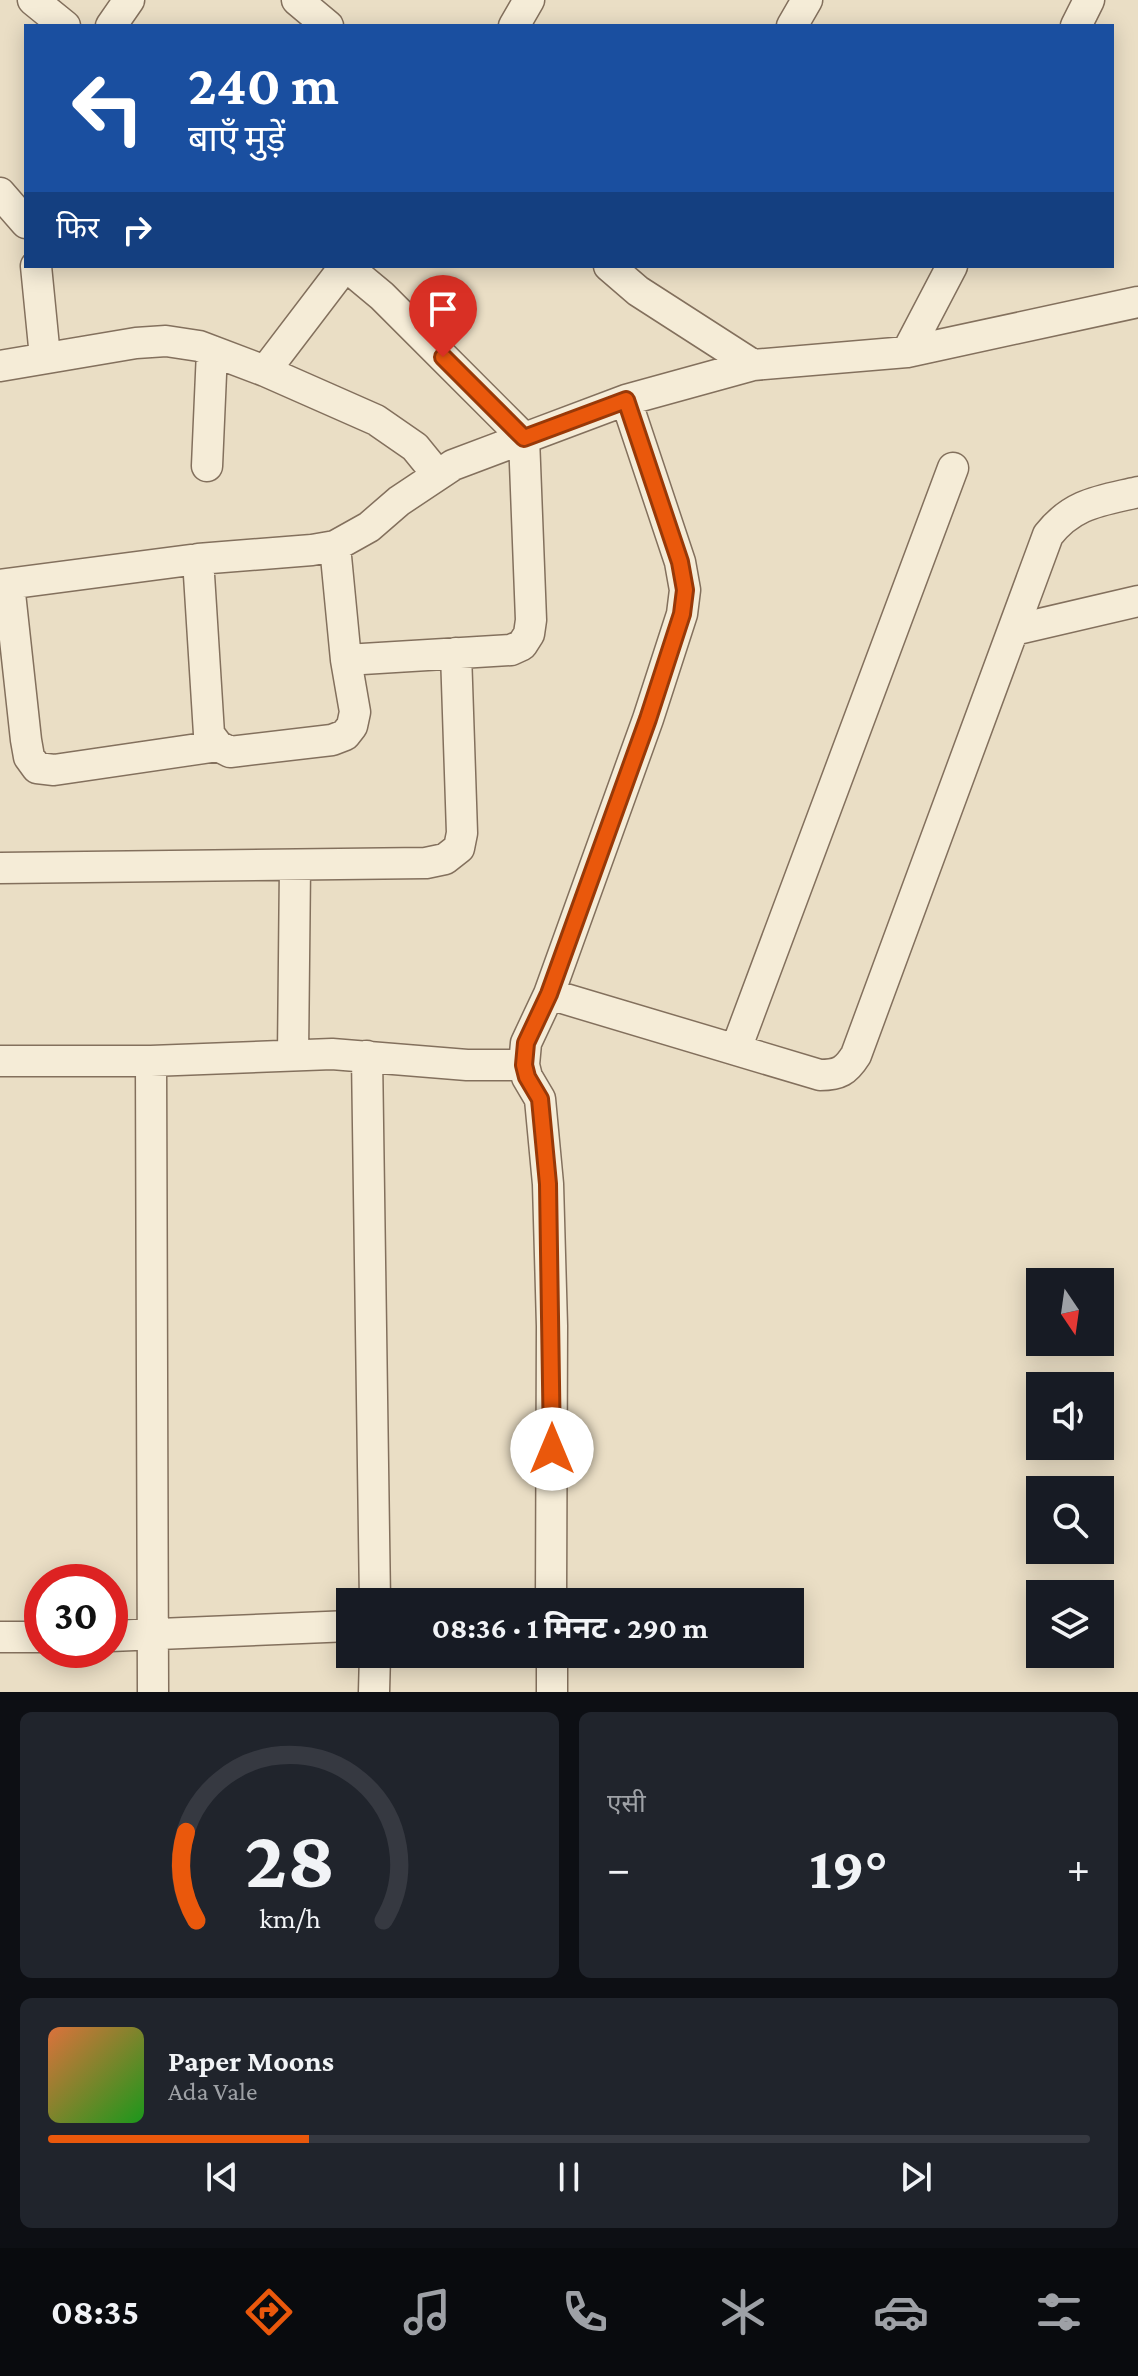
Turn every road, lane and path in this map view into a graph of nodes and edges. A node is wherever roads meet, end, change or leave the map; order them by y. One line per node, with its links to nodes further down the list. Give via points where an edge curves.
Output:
1 (33, 0): 7 (street)
2 (129, 0): 8 (street)
3 (297, 0): 9 (street)
4 (529, 0): 10 (street)
5 (807, 0): 11 (street)
6 (1089, 0): 12 (street)
7 (63, 24)
8 (112, 24)
9 (326, 24)
10 (515, 24)
11 (793, 24)
12 (1077, 24)
13 (2, 197): 14 (street)
14 (24, 221)
15 (36, 268): 24 (street)
16 (344, 268): 27 (street)
17 (348, 268): 29 (street)
18 (615, 268): 20 (street)
19 (951, 268): 23 (street)
20 (646, 278): 25 (street)
21 (1138, 302): 23 (street)
22 (212, 351): 24 (street, via 166,341); 27 (street); 30 (street)
23 (907, 352): 25 (street)
24 (45, 357): 26 (street)
25 (753, 365): 28 (street)
26 (0, 366)
27 (265, 371): 32 (street, via 398,433)
28 (626, 400): 29 (street); 44 (street, via 680,562 682,614)
29 (524, 438): 32 (street); 39 (street, via 529,634 511,650)
30 (207, 466)
31 (953, 468): 45 (street)
32 (437, 474): 34 (street, via 369,527)
33 (1138, 492): 38 (street, via 1081,506 1060,519 1048,535)
34 (335, 546): 35 (street); 40 (street)
35 (198, 559): 36 (street); 41 (street, via 209,734)
36 (4, 584): 41 (street, via 29,757 37,768 54,770)
37 (1138, 601): 38 (street)
38 (1014, 630): 45 (street, via 856,1055 839,1075 820,1075)
39 (456, 653): 40 (street); 42 (street, via 459,848 445,859 426,863)
40 (346, 660): 41 (street, via 355,712 345,735 230,752)
41 (218, 746)
42 (295, 866): 43 (street); 46 (street)
43 (0, 868)
44 (549, 994): 45 (street); 50 (street, via 526,1043)
45 (736, 1049)
46 (293, 1055): 47 (street); 49 (street)
47 (367, 1056): 50 (street); 51 (street)
48 (0, 1061): 49 (street)
49 (151, 1061): 55 (street)
50 (524, 1065): 52 (street, via 540,1099 548,1184)
51 (375, 1588)
52 (551, 1588)
53 (336, 1627): 55 (street)
54 (128, 1636): 55 (street)
55 (152, 1636): 60 (street)
56 (0, 1637): 57 (street)
57 (24, 1637)
58 (375, 1668): 61 (street)
59 (552, 1668): 62 (street)
60 (153, 1692)
61 (374, 1692)
62 (552, 1692)

